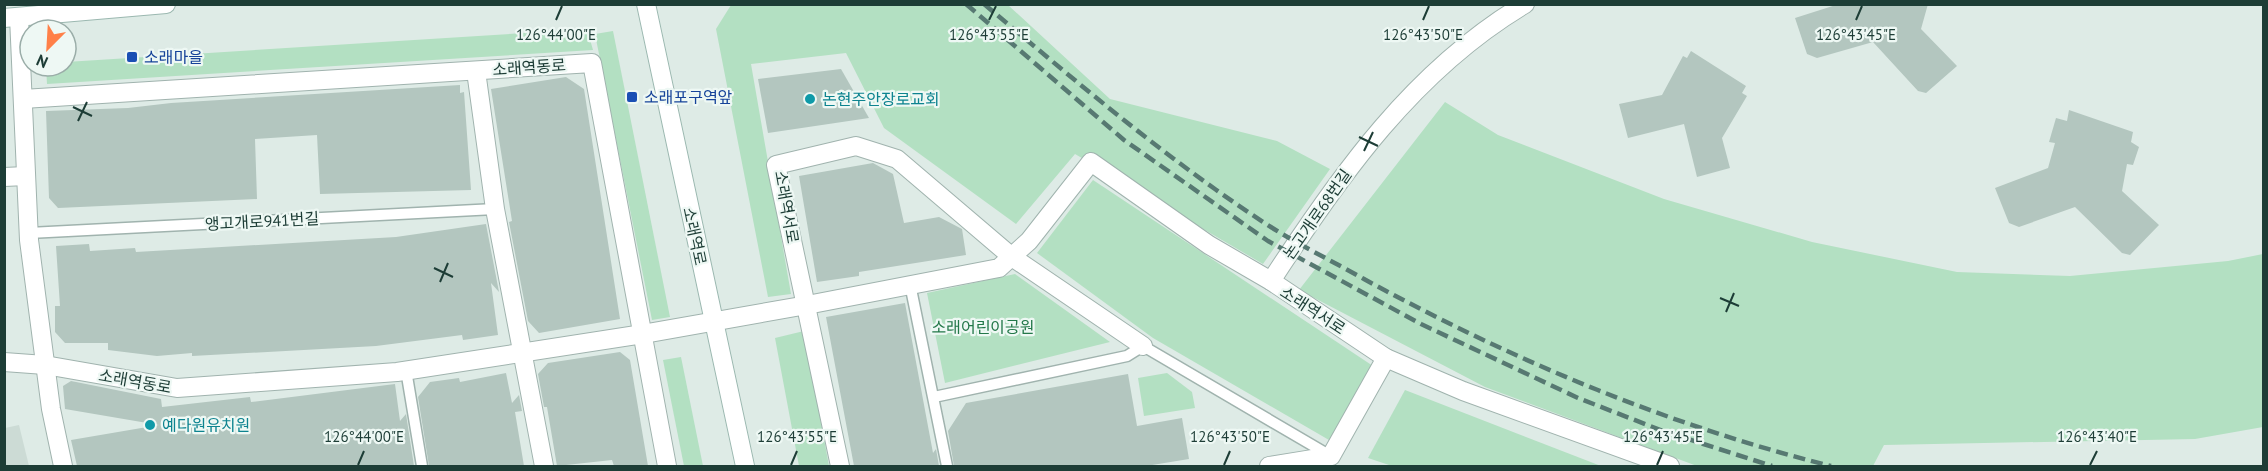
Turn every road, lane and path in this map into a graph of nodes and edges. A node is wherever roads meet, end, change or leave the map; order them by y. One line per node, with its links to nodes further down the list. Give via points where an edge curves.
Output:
1 (166, 4): 4 (street)
2 (646, 4): 15 (street, 소래역로)
3 (1526, 4): 12 (street, 논고개로68번길, via 1493,24 1439,67 1386,122 1328,195)
4 (12, 18): 6 (street)
5 (476, 71): 6 (street); 9 (street, 소래역동로); 16 (street, 소래역동로, via 592,63)
6 (23, 99): 7 (street)
7 (26, 176): 8 (street); 10 (street)
8 (4, 177)
9 (495, 209): 10 (lane, 앵고개로941번길); 18 (street, 소래역동로)
10 (28, 233): 21 (street)
11 (1012, 257): 12 (street, 소래역서로, via 1091,162 1209,245); 13 (street, 소래역서로, via 999,268); 14 (street, 소래역서로, via 897,159 856,146 776,165); 17 (street, 소래역서로)
12 (1271, 282): 19 (street, 소래역서로)
13 (910, 284): 14 (street, 소래역서로); 23 (lane)
14 (807, 305): 15 (street, 소래역서로); 30 (street)
15 (713, 321): 16 (street, 소래역동로); 29 (street, 소래역로)
16 (643, 334): 18 (street, 소래역동로); 28 (street, 소래역동로)
17 (1143, 346): 23 (lane, via 1127,356); 24 (lane, 소래역서로)
18 (524, 352): 22 (street, 소래역동로); 27 (street, 소래역동로)
19 (1386, 358): 24 (street); 33 (street, 소래역서로, via 1463,391)
20 (4, 362): 21 (street)
21 (45, 364): 22 (street, 소래역동로, via 177,388); 25 (street)
22 (406, 370): 26 (lane)
23 (934, 397): 31 (lane)
24 (1331, 456): 32 (street)
25 (63, 466)
26 (422, 466)
27 (544, 466)
28 (667, 466)
29 (745, 466)
30 (840, 466)
31 (947, 466)
32 (1269, 466)
33 (1670, 466)

